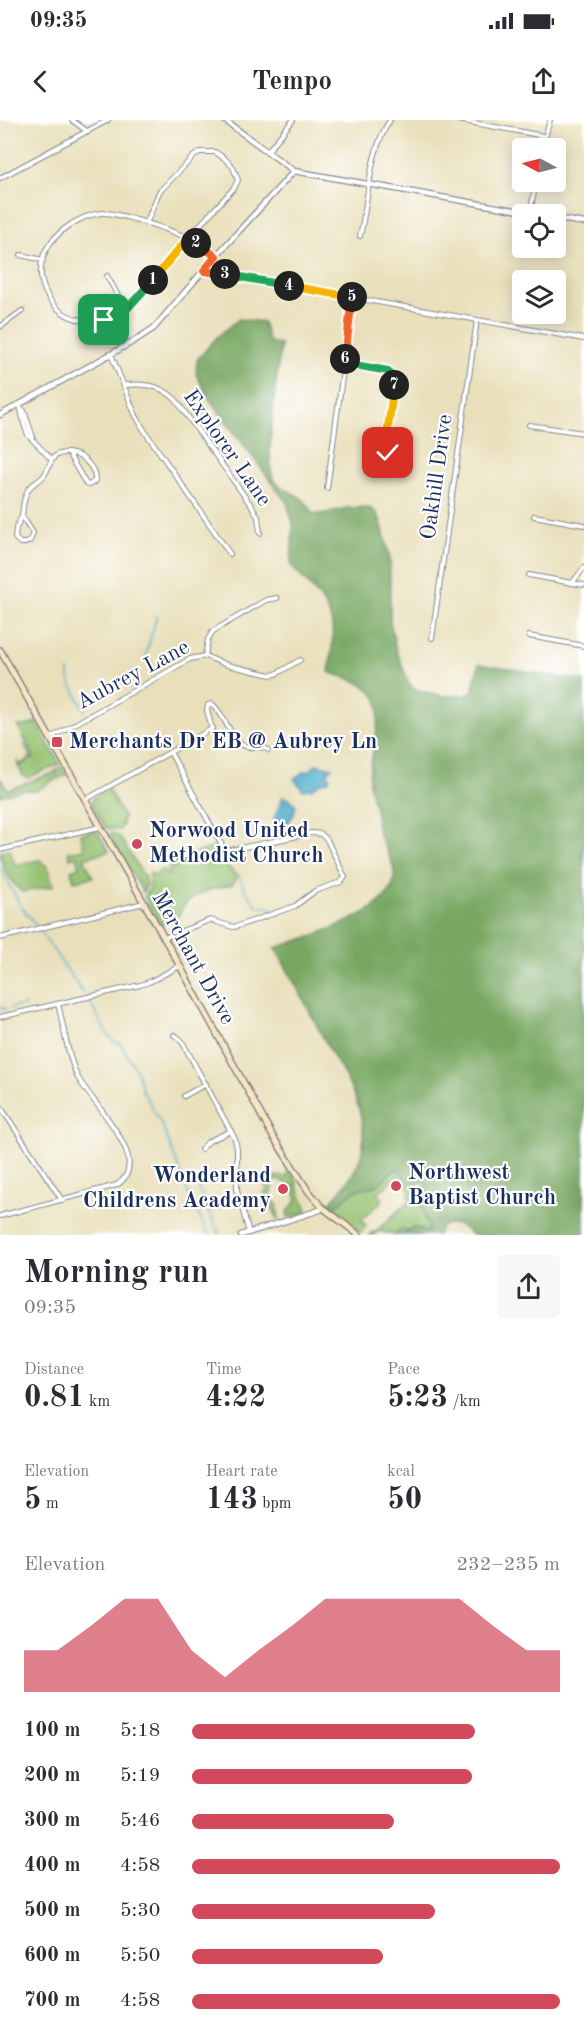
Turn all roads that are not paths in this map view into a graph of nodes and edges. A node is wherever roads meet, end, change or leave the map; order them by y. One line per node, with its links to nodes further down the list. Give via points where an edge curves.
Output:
1 (72, 120): 8 (street)
2 (108, 120): 8 (street)
3 (224, 120): 10 (street)
4 (293, 120): 10 (street)
5 (390, 120): 13 (street)
6 (458, 120): 9 (street)
7 (549, 120): 9 (street)
8 (88, 132): 12 (street)
9 (544, 136)
10 (267, 152): 11 (street)
11 (294, 171): 13 (street); 21 (street)
12 (0, 178)
13 (369, 185): 14 (street); 18 (street)
14 (512, 210)
15 (566, 220): 16 (street)
16 (584, 223)
17 (146, 224): 19 (street); 19 (street, via 159,192 194,156 215,152 233,167 238,180); 22 (street, via 108,213 90,215 55,238)
18 (360, 236)
19 (188, 238): 21 (street); 26 (street)
20 (21, 255): 22 (street)
21 (216, 256): 23 (street)
22 (43, 260): 26 (street, via 43,286 49,301 62,313 93,322)
23 (204, 271): 25 (street); 31 (street, via 154,328)
24 (107, 276): 26 (street)
25 (353, 297): 28 (street); 32 (street)
26 (126, 310)
27 (22, 311): 29 (street)
28 (477, 320): 30 (street); 53 (street, Oakhill Drive)
29 (0, 327)
30 (584, 339)
31 (111, 354): 33 (street); 34 (street)
32 (344, 363): 38 (street, via 392,374); 41 (street)
33 (124, 385): 45 (street, Explorer Lane, via 152,385 176,400 253,508); 46 (street, via 144,430)
34 (20, 406): 35 (street); 40 (street, via 33,438)
35 (0, 415)
36 (529, 425): 37 (street)
37 (584, 433)
38 (386, 442)
39 (68, 453): 39 (street, via 89,465 95,481 86,484); 40 (street, via 57,453)
40 (51, 459): 42 (street, via 45,474 26,494)
41 (327, 488)
42 (22, 516): 42 (street, via 15,538 25,543 33,533)
43 (534, 516): 44 (street)
44 (584, 525)
45 (260, 533)
46 (230, 554)
47 (584, 568): 49 (street)
48 (529, 575): 49 (street)
49 (572, 583): 50 (street)
50 (584, 585)
51 (277, 598): 56 (street, via 266,600 213,631)
52 (529, 636): 54 (street)
53 (432, 638)
54 (584, 646)
55 (0, 650): 58 (main road, Merchant Drive)
56 (205, 656): 57 (street, Aubrey Lane, via 265,675 276,674); 58 (street, Aubrey Lane, via 190,659)
57 (300, 660)
58 (50, 738): 61 (main road, Merchant Drive)
59 (268, 750): 60 (street, via 240,743 212,704 207,707 212,728)
60 (170, 752): 61 (street); 66 (street, via 224,849 321,834 345,877 295,906 238,926 210,920)
61 (85, 800): 62 (main road, Merchant Drive)
62 (100, 827): 63 (street); 64 (main road, Merchant Drive)
63 (0, 850)
64 (144, 903): 65 (street); 66 (main road, Merchant Drive)
65 (0, 938)
66 (164, 938): 67 (main road, Merchant Drive)
67 (180, 966): 68 (street, via 148,982); 77 (main road, Merchant Drive, via 266,1125)
68 (58, 1004): 69 (street); 76 (street, via 76,1074 124,1143 130,1164 125,1178 117,1185)
69 (0, 1017)
70 (174, 1035): 71 (street)
71 (206, 1084): 72 (street); 74 (street)
72 (184, 1096)
73 (0, 1106): 76 (street)
74 (231, 1131): 75 (street); 79 (street, via 237,1149 237,1190)
75 (201, 1149)
76 (62, 1200): 78 (street)
77 (322, 1207): 79 (street); 81 (main road, Merchant Drive)
78 (0, 1216)
79 (249, 1233): 80 (street)
80 (241, 1235)
81 (358, 1235)

